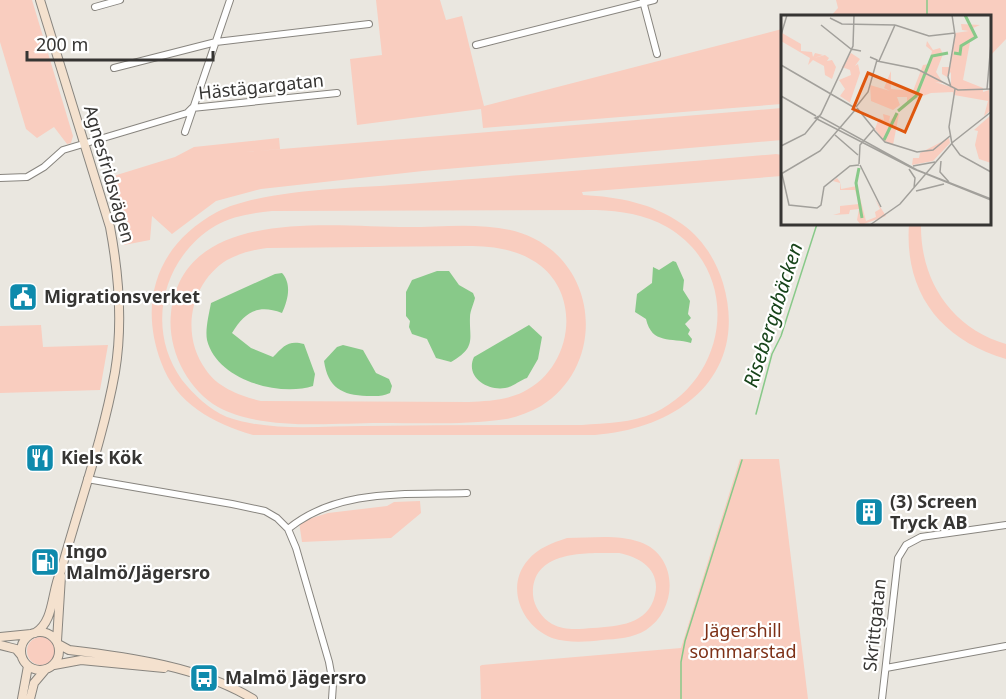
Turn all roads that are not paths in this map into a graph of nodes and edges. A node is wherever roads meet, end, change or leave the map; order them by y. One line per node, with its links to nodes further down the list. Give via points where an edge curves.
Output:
1 (40, 0): 15 (main road, Agnesfridsvägen)
2 (120, 0): 6 (street)
3 (230, 0): 8 (street)
4 (654, 0): 5 (street)
5 (644, 1): 9 (street); 10 (street)
6 (95, 7)
7 (369, 24): 8 (street)
8 (216, 42): 11 (street); 13 (street)
9 (476, 45)
10 (657, 54)
11 (114, 68)
12 (337, 93): 13 (street, Hästägargatan)
13 (192, 108): 14 (street); 15 (street, Hästägargatan, via 187,113)
14 (185, 132)
15 (85, 145): 16 (street, Hästägargatan, via 63,150 27,177); 17 (main road, Agnesfridsvägen, via 111,229 119,315 115,372)
16 (0, 178)
17 (87, 479): 20 (street, via 265,511); 21 (main road, Agnesfridsvägen)
18 (467, 493): 20 (street, via 343,500 311,512)
19 (1006, 525): 31 (street, Skrittgatan, via 921,537 906,545 899,554)
20 (288, 529): 36 (street, via 329,662)
21 (61, 571): 22 (main road, Agnesfridsvägen, via 52,593 49,618 44,627); 24 (main road, Agnesfridsvägen)
22 (33, 633): 23 (main road); 24 (main road, via 50,634); 27 (main road, via 23,643)
23 (0, 637)
24 (58, 643): 28 (main road, via 59,655); 30 (main road, via 69,650 126,657)
25 (0, 645): 27 (main road, via 16,649)
26 (1006, 646): 31 (street)
27 (21, 655): 29 (main road)
28 (54, 664): 30 (main road, via 81,660); 32 (main road)
29 (28, 666): 32 (main road); 33 (main road)
30 (170, 668): 35 (main road)
31 (886, 668): 37 (street, Skrittgatan)
32 (45, 670): 34 (main road, via 34,683)
33 (22, 699)
34 (30, 699)
35 (253, 699)
36 (332, 699)
37 (882, 699)

